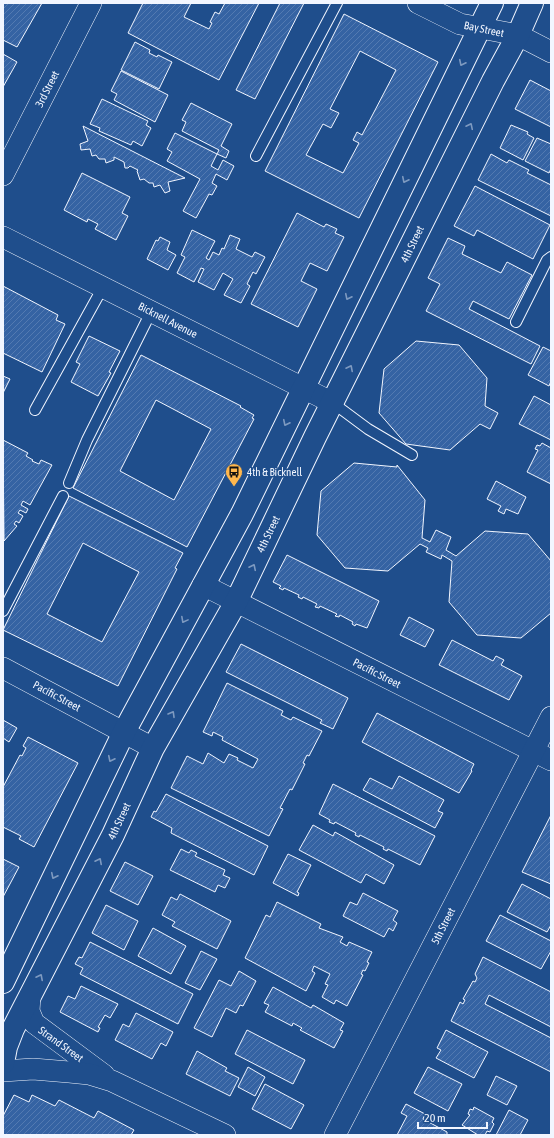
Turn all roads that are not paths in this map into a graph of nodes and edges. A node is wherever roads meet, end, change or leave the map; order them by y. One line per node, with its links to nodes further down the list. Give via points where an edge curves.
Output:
1 (91, 3): 10 (street, 3rd Street)
2 (337, 3): 9 (lane)
3 (418, 3): 6 (street, Bay Street, via 460,24)
4 (492, 3): 6 (street)
5 (532, 3): 7 (street, 4th Street)
6 (480, 28): 7 (street, Bay Street); 16 (street, one-way to 16)
7 (518, 35): 8 (street, Bay Street); 17 (street, 4th Street, one-way to 7)
8 (551, 52)
9 (256, 156)
10 (3, 175)
11 (3, 236): 13 (street, Bicknell Avenue)
12 (551, 256): 15 (lane, via 546,260)
13 (103, 287): 14 (street, Bicknell Avenue); 18 (lane)
14 (151, 312): 16 (street, Bicknell Avenue); 20 (lane, via 87,440)
15 (516, 322)
16 (303, 388): 17 (street, Bicknell Avenue); 22 (street, one-way to 22, via 242,514)
17 (333, 403): 19 (lane, via 368,429); 23 (street, 4th Street, one-way to 17)
18 (35, 410)
19 (412, 456)
20 (69, 483)
21 (63, 496): 24 (lane)
22 (203, 585): 23 (street, Pacific Street); 27 (street, one-way to 27)
23 (236, 602): 28 (street, 4th Street, one-way to 23); 29 (street, Pacific Street)
24 (3, 611)
25 (3, 668): 27 (street, Pacific Street)
26 (551, 717): 29 (street, 5th Street)
27 (124, 732): 28 (street, Pacific Street); 30 (street, one-way to 30)
28 (152, 748): 31 (street, 4th Street, one-way to 28, via 113,835)
29 (542, 756): 36 (street, 5th Street)
30 (3, 982)
31 (30, 996): 32 (street, 4th Street, via 9,1040); 34 (street, Strand Street, via 29,1011 34,1024)
32 (3, 1063)
33 (3, 1072): 34 (street, Strand Street, via 22,1069 69,1072 89,1074)
34 (112, 1081): 35 (street, Strand Street)
35 (225, 1135)
36 (335, 1135)

